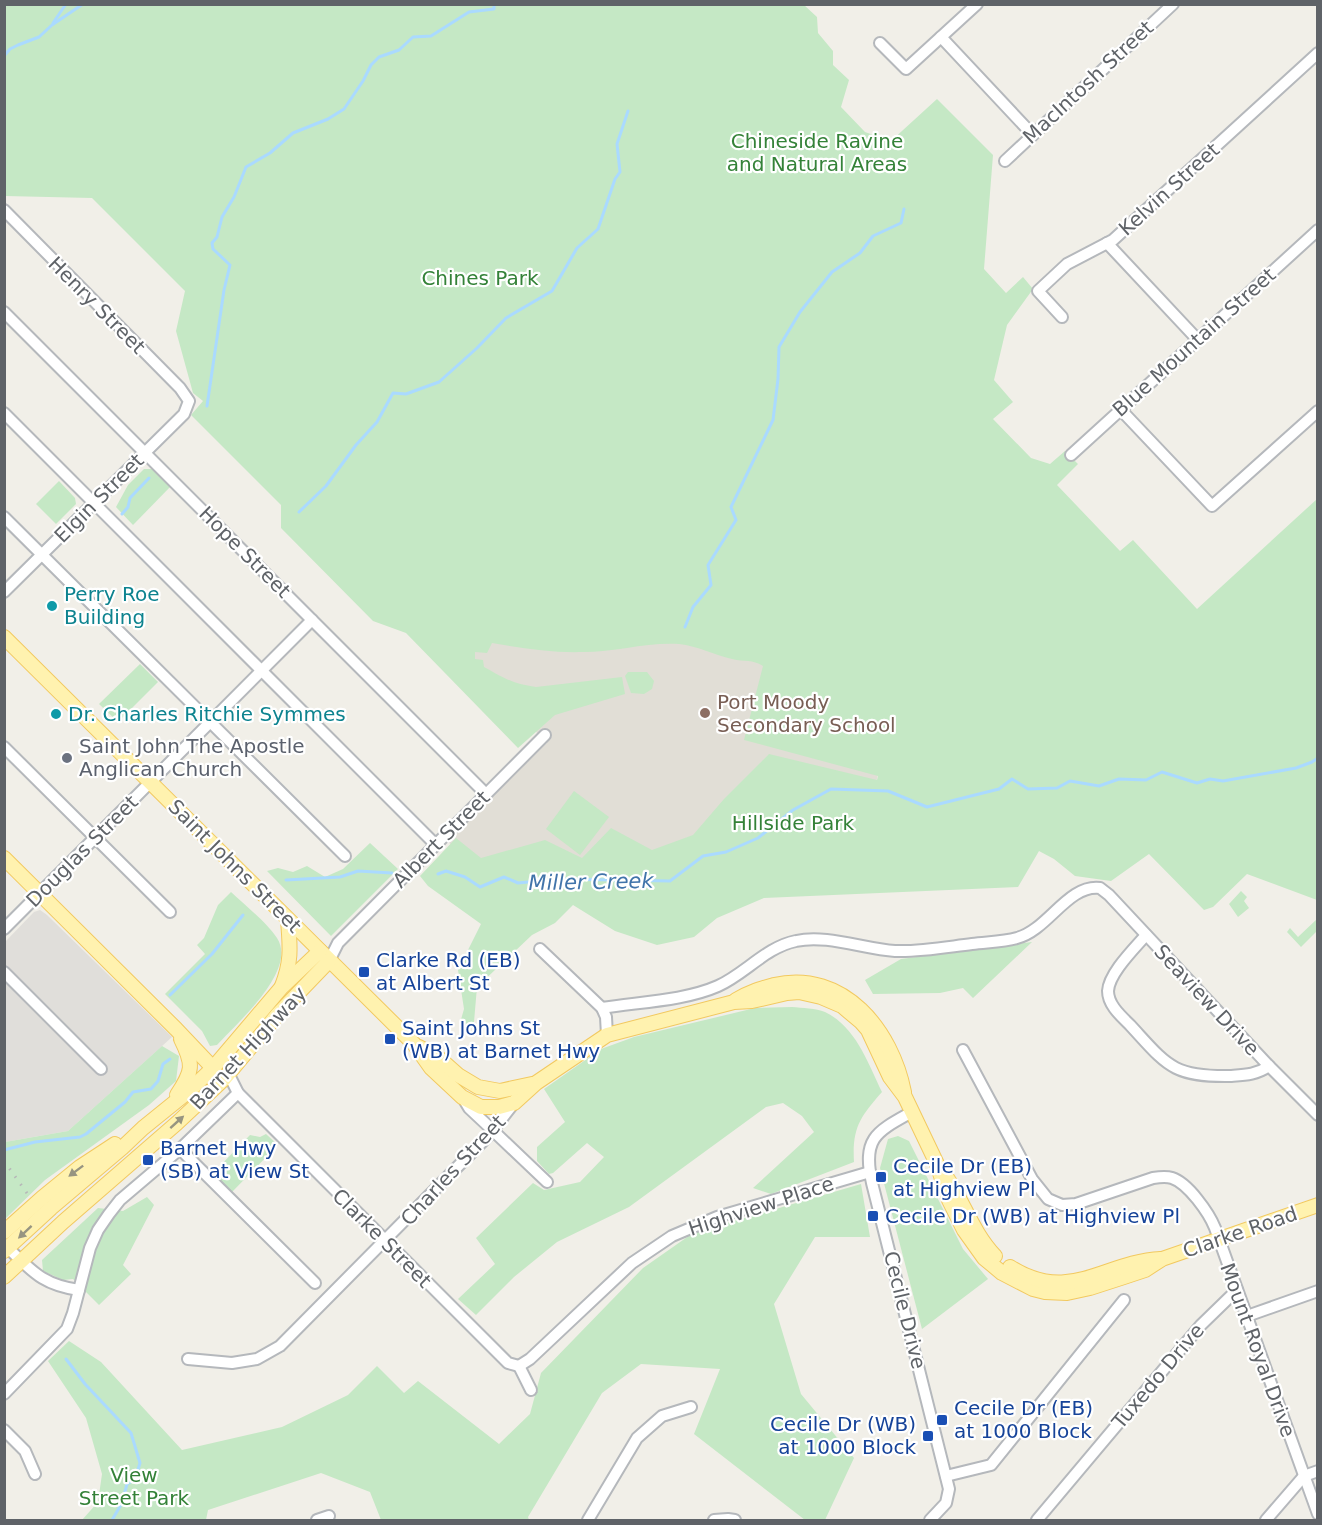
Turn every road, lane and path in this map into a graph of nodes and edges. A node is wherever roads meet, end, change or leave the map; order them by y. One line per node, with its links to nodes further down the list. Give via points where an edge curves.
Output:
1 (976, 4): 3 (street)
2 (1173, 4): 6 (street, MacIntosh Street)
3 (941, 37): 4 (street, via 906,69); 6 (street)
4 (880, 43)
5 (1317, 52): 10 (street, Kelvin Street)
6 (1032, 134): 7 (street, MacIntosh Street)
7 (1005, 161)
8 (4, 210): 14 (street, Henry Street)
9 (1317, 230): 13 (street, Blue Mountain Street)
10 (1107, 243): 12 (street, Kelvin Street, via 1067,264 1038,291); 13 (street)
11 (4, 312): 18 (street, Hope Street)
12 (1062, 316)
13 (1197, 339): 15 (street, Blue Mountain Street)
14 (189, 400): 18 (street, Elgin Street, via 184,414)
15 (1120, 410): 16 (street, via 1212,506); 19 (street, Blue Mountain Street)
16 (1317, 411)
17 (4, 413): 20 (street)
18 (146, 452): 20 (street, Elgin Street); 24 (street, Hope Street)
19 (1071, 455)
20 (93, 504): 22 (street, Elgin Street); 26 (street)
21 (4, 517): 22 (street)
22 (42, 555): 23 (street, Elgin Street); 27 (street)
23 (4, 592)
24 (312, 620): 26 (street, Douglas Street); 31 (street, Hope Street)
25 (4, 637): 30 (main road, Saint Johns Street)
26 (262, 670): 27 (street, Douglas Street); 33 (street)
27 (211, 722): 30 (street, Douglas Street); 34 (street)
28 (545, 735): 31 (street, Albert Street)
29 (4, 747): 32 (street)
30 (150, 782): 32 (street, Douglas Street); 38 (main road, Saint Johns Street)
31 (486, 794): 33 (street, Albert Street)
32 (96, 837): 36 (street, Douglas Street); 37 (street)
33 (436, 845): 42 (street, Albert Street)
34 (345, 856)
35 (4, 858): 36 (main road)
36 (40, 894): 39 (street, Douglas Street); 46 (main road)
37 (170, 912)
38 (288, 920): 42 (main road, Saint Johns Street); 44 (main road, via 290,962)
39 (4, 929)
40 (1146, 935): 45 (street, Seaview Drive, via 1104,890 1096,888 1076,894 1040,926 1019,938 902,951 797,940 710,989); 50 (street, Seaview Drive); 50 (street, via 1109,985 1112,1004 1132,1027 1163,1060 1187,1073 1252,1075)
41 (540, 949): 45 (street)
42 (325, 956): 44 (main road, Barnet Highway); 48 (main road, Saint Johns Street); 53 (main road, Barnet Highway)
43 (4, 972): 52 (street)
44 (281, 987): 51 (main road, Barnet Highway)
45 (602, 1008): 47 (street)
46 (176, 1029): 51 (main road); 60 (main road, via 191,1067)
47 (607, 1035): 54 (main road, Clarke Road); 61 (main road, Clarke Road, via 734,1002 750,991 790,983 824,987 842,994 877,1027 900,1073)
48 (414, 1044): 56 (main road, Saint Johns Street); 58 (main road, Saint Johns Street, via 431,1068)
49 (963, 1050): 70 (street, Mount Royal Drive, via 1032,1179 1048,1199 1062,1205 1076,1204 1153,1178 1172,1178 1204,1209)
50 (1269, 1066): 62 (street, Seaview Drive)
51 (213, 1068): 55 (main road); 60 (main road, Barnet Highway)
52 (101, 1069)
53 (229, 1075): 55 (main road, Barnet Highway); 57 (street, Clarke Street)
54 (537, 1083): 56 (main road, Clarke Road, via 500,1091); 59 (main road, Clarke Road)
55 (216, 1087): 73 (main road, Barnet Highway, one-way to 55)
56 (478, 1087)
57 (238, 1093): 65 (street); 71 (street, Clarke Street)
58 (462, 1097): 59 (main road, via 486,1107); 64 (street, Saint Johns Street)
59 (514, 1103): 64 (street, Charles Street)
60 (172, 1105): 63 (main road, Barnet Highway)
61 (912, 1112): 66 (street, Cecile Drive, via 876,1136 869,1151); 70 (main road, Clarke Road, via 949,1200 976,1249 1022,1285 1045,1292 1078,1291 1145,1270 1162,1259)
62 (1317, 1114)
63 (143, 1128): 69 (main road, Barnet Highway, one-way to 69, via 80,1167); 72 (main road, Barnet Highway, one-way to 72)
64 (493, 1131): 67 (street, Saint Johns Street); 71 (street, Charles Street)
65 (180, 1149): 75 (street); 76 (street, via 108,1214 90,1248)
66 (870, 1172): 82 (street, Highview Place, via 717,1217 672,1236 632,1263); 89 (street, Cecile Drive)
67 (547, 1182)
68 (1317, 1205): 70 (main road, Clarke Road)
69 (4, 1232)
70 (1219, 1239): 77 (street, Mount Royal Drive)
71 (386, 1241): 81 (street, Charles Street, via 280,1346 257,1359 232,1363); 82 (street, Clarke Street, via 508,1363)
72 (6, 1250): 73 (street)
73 (21, 1260): 74 (main road, Barnet Highway); 76 (street, via 50,1284)
74 (4, 1277)
75 (315, 1283)
76 (79, 1290): 84 (street, via 67,1329)
77 (1237, 1290): 80 (street, Mount Royal Drive); 98 (street, Tuxedo Drive, via 1201,1325)
78 (1317, 1291): 80 (street)
79 (1124, 1300): 89 (street, via 991,1465)
80 (1247, 1316): 90 (street, Mount Royal Drive)
81 (188, 1359)
82 (519, 1366): 83 (street)
83 (531, 1390)
84 (4, 1395)
85 (691, 1407): 94 (street, via 662,1416 637,1438)
86 (4, 1430): 88 (street, via 25,1451)
87 (1317, 1471): 90 (street)
88 (35, 1474)
89 (946, 1476): 97 (street, Cecile Drive, via 948,1498)
90 (1304, 1476): 91 (street, Mount Royal Drive); 99 (street)
91 (1317, 1515)
92 (329, 1516): 93 (street)
93 (317, 1521)
94 (588, 1521)
95 (714, 1521): 96 (street)
96 (735, 1521)
97 (930, 1521)
98 (1037, 1521)
99 (1266, 1521)

